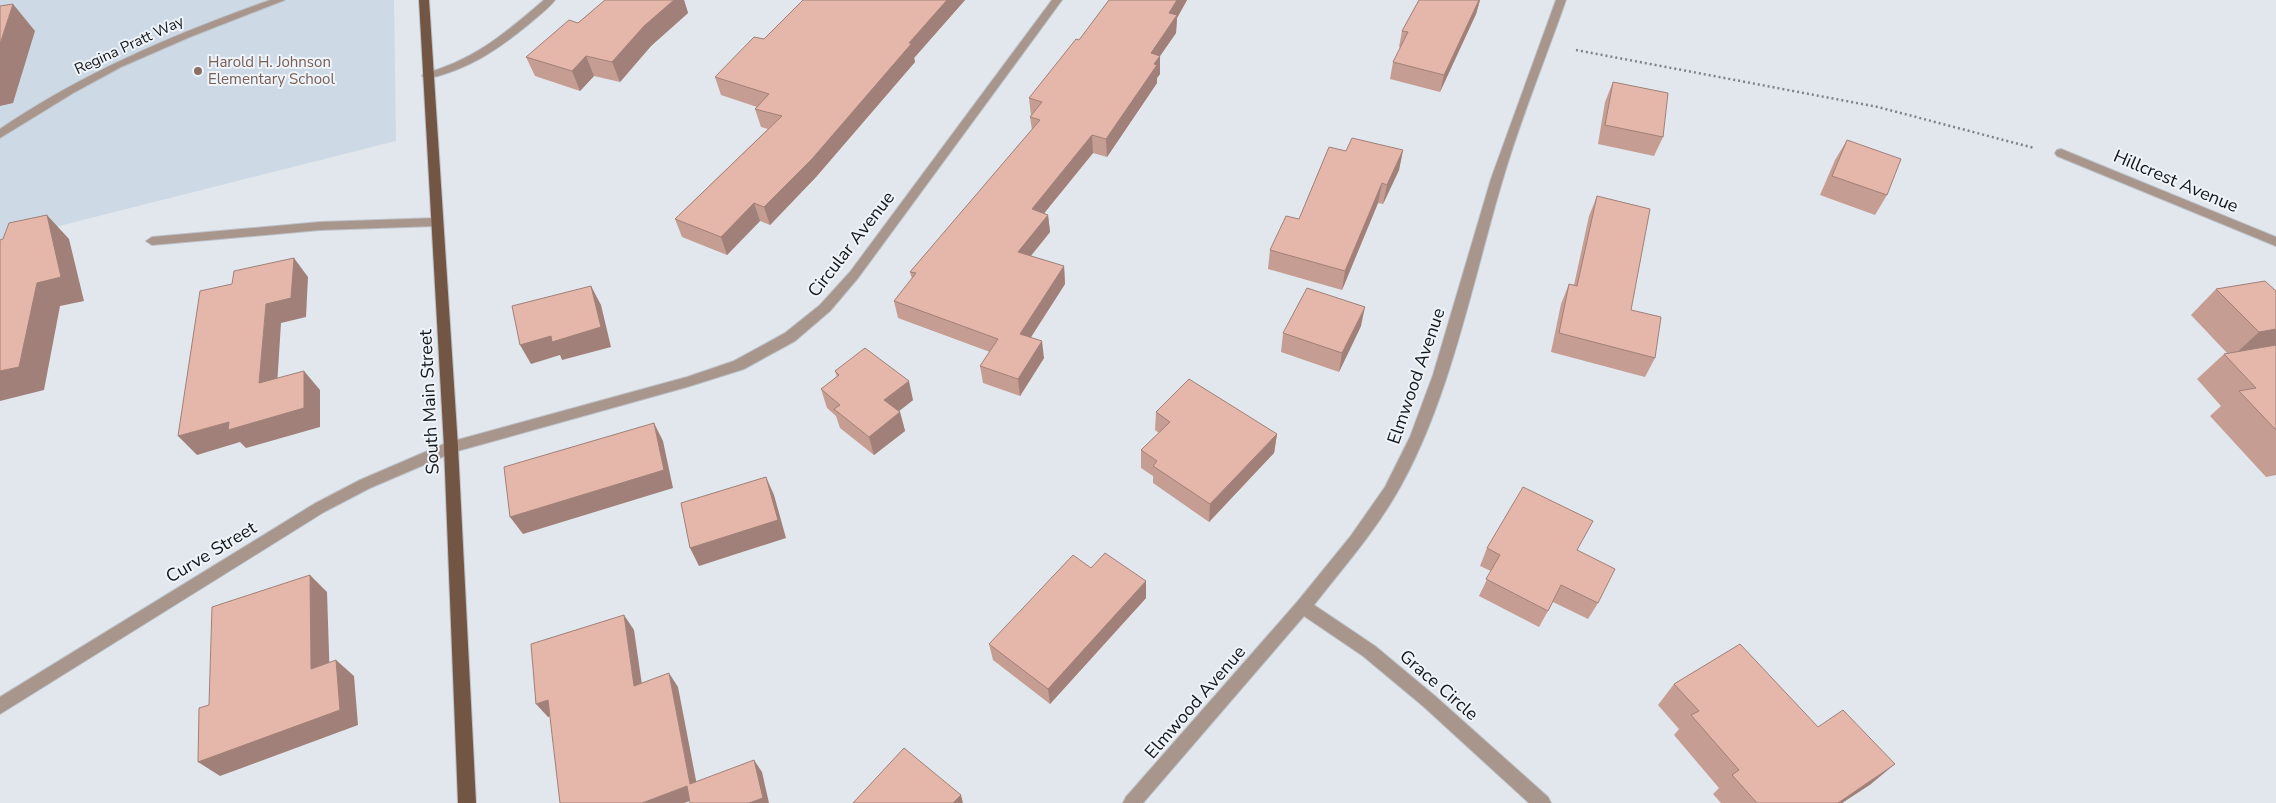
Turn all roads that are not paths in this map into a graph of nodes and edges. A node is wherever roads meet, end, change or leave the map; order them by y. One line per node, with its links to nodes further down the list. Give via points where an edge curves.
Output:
1 (280, 0): 7 (street, Regina Pratt Way, via 133,57 94,76)
2 (424, 0): 6 (main road, South Main Street)
3 (550, 0): 6 (street, via 504,40 482,54 459,66)
4 (1057, 0): 12 (street, Circular Avenue, via 854,275 825,308 790,337 739,365 687,382)
5 (1561, 0): 13 (street, Elmwood Avenue, via 1497,179 1440,375 1417,437 1380,506)
6 (427, 76): 9 (main road, South Main Street)
7 (0, 134)
8 (2061, 153): 11 (street, Hillcrest Avenue)
9 (437, 222): 10 (street, via 320,226); 12 (main road, South Main Street)
10 (152, 241)
11 (2276, 242)
12 (451, 447): 14 (street, Curve Street, via 319,508); 15 (main road, South Main Street)
13 (1302, 606): 16 (street, Elmwood Avenue); 17 (street, Grace Circle, via 1369,651)
14 (0, 706)
15 (466, 803)
16 (1132, 803)
17 (1542, 803)

